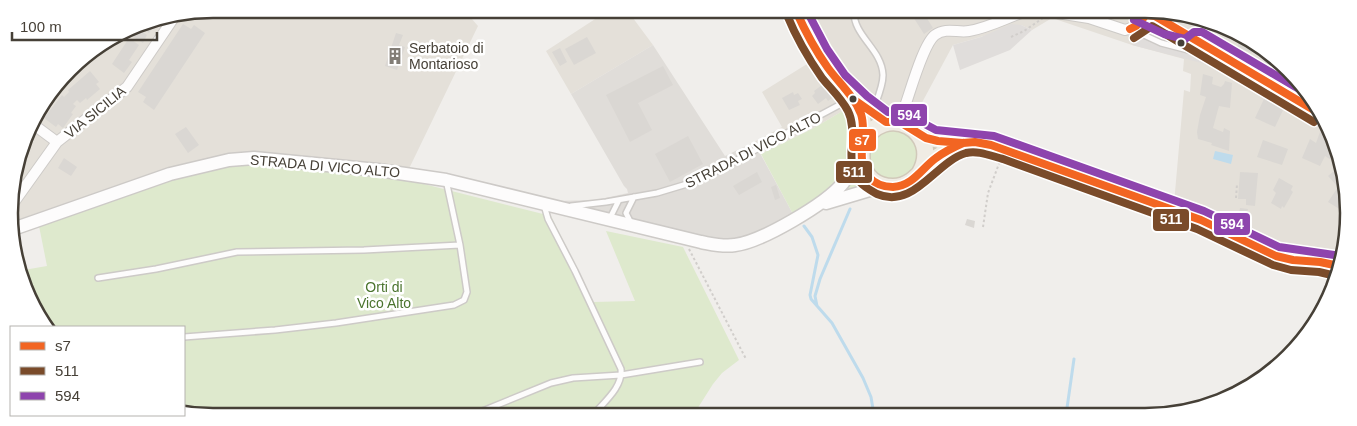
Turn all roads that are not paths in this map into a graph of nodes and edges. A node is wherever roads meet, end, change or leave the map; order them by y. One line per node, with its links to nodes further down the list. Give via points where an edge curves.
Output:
1 (800, 18): 10 (main road)
2 (855, 18): 13 (lane, via 856,26 882,66 882,85)
3 (1007, 18): 12 (street, via 970,31 948,30 935,35 927,46)
4 (1090, 18): 8 (street)
5 (1142, 18): 8 (street)
6 (1159, 18): 9 (street)
7 (171, 22): 17 (street, VIA SICILIA, via 125,89)
8 (1130, 29): 9 (lane, via 1161,43 1188,50)
9 (1198, 41): 11 (street)
10 (847, 102): 13 (main road); 19 (main road, via 860,113 863,125); 24 (lane, STRADA DI VICO ALTO, via 696,181)
11 (1309, 107)
12 (904, 109)
13 (872, 113): 14 (main road)
14 (886, 122): 16 (main road, via 900,122); 19 (main road, via 867,135)
15 (38, 128): 17 (street)
16 (918, 134): 18 (main road, via 938,141); 20 (main road, via 926,155)
17 (57, 142): 23 (street, VIA SICILIA)
18 (963, 143): 20 (main road, via 936,158); 32 (main road, via 981,143 1006,150 1201,220 1276,256)
19 (861, 149): 22 (main road, via 861,164 866,174); 27 (street, STRADA DI VICO ALTO, via 844,183)
20 (918, 175): 22 (main road, via 902,186)
21 (446, 180): 26 (street, STRADA DI VICO ALTO); 30 (street, STRADA DI VICO ALTO, via 269,159 228,160 170,174); 31 (lane)
22 (883, 186): 27 (street, STRADA DI VICO ALTO)
23 (18, 195)
24 (634, 197): 25 (lane, STRADA DI VICO ALTO); 29 (lane, via 626,213)
25 (619, 200): 26 (lane, STRADA DI VICO ALTO); 28 (lane)
26 (550, 205): 28 (street, STRADA DI VICO ALTO); 36 (lane, via 548,219 580,280)
27 (819, 205): 29 (street, STRADA DI VICO ALTO, via 762,237 741,244 720,246)
28 (609, 220): 29 (street, STRADA DI VICO ALTO)
29 (632, 225)
30 (18, 227)
31 (460, 245): 33 (lane, via 237,252); 34 (lane, via 467,292 458,304 336,323)
32 (1333, 265)
33 (98, 278)
34 (185, 336)
35 (700, 362): 36 (lane)
36 (621, 376): 37 (lane, via 558,381); 38 (lane)
37 (490, 408)
38 (599, 408)

